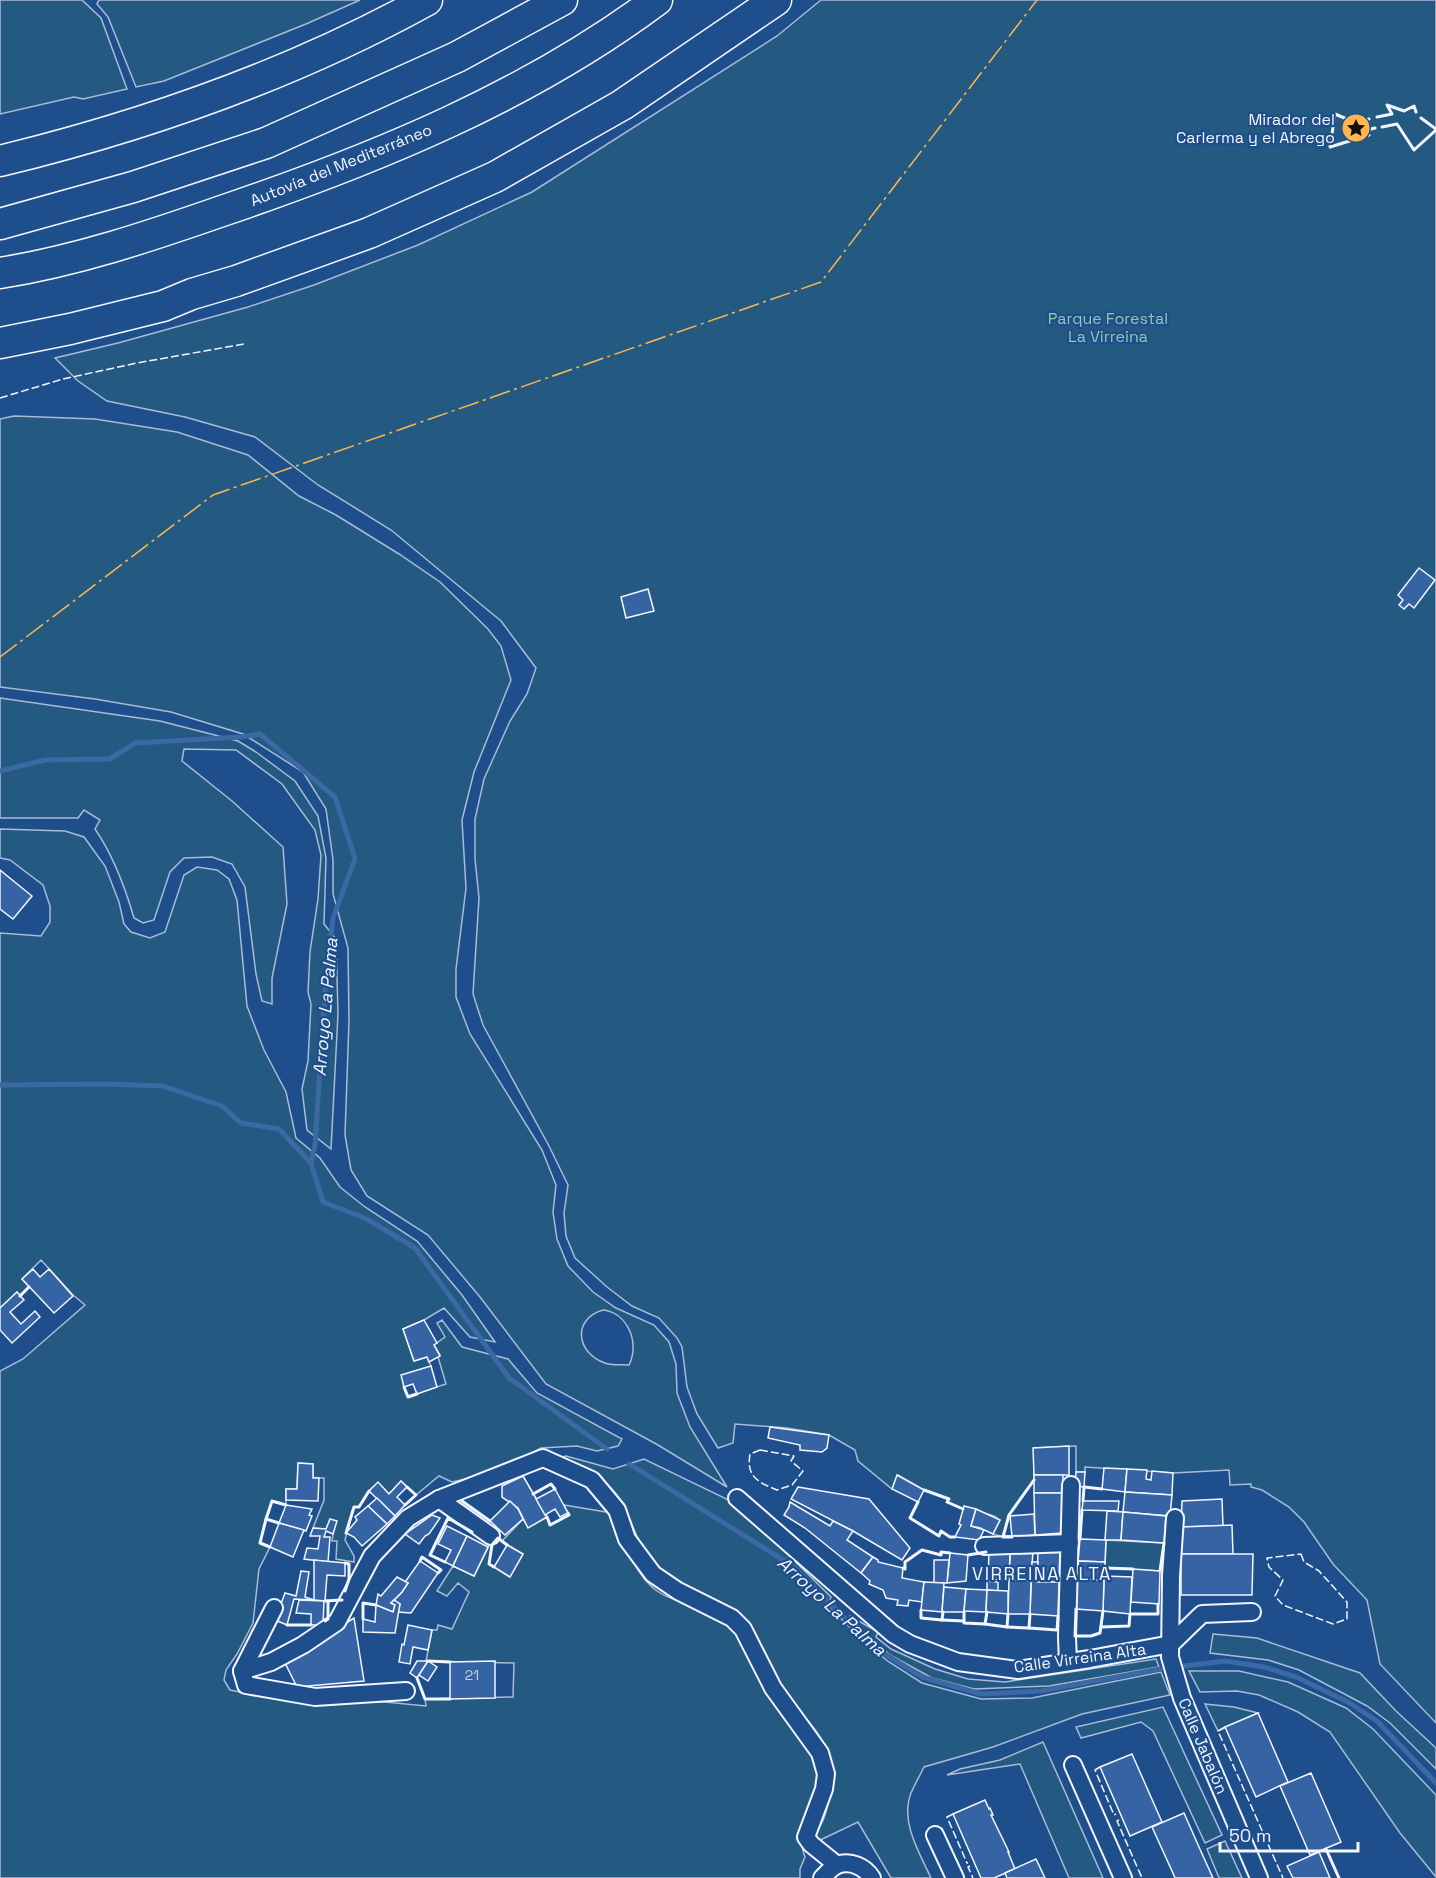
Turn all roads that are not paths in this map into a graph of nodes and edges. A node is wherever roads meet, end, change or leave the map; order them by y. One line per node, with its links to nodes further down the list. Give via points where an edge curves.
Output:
1 (427, 0): 5 (highway, via 242,87 149,120)
2 (562, 0): 6 (highway, via 457,57 266,143 133,187)
3 (657, 0): 7 (highway, Autovía del Mediterráneo, via 549,72 381,151 293,187 150,236)
4 (776, 0): 8 (highway, via 622,105 495,177 369,233)
5 (0, 161)
6 (0, 224)
7 (0, 273)
8 (192, 294): 9 (highway); 10 (highway, via 163,306)
9 (0, 333)
10 (0, 343)
11 (1071, 1485): 16 (street)
12 (737, 1498): 21 (street, Calle Virreina Alta, via 893,1634 910,1644 958,1662 1018,1670)
13 (439, 1499): 15 (street); 22 (street, via 408,1518 372,1556 338,1622 271,1662); 26 (street, via 543,1458 592,1480 617,1510 627,1539 653,1574 732,1618 743,1629 773,1688 820,1753 826,1774 824,1789 806,1837)
14 (1175, 1518): 20 (street, Calle Jabalón)
15 (491, 1536)
16 (1070, 1543): 17 (street); 21 (street)
17 (984, 1546)
18 (274, 1608): 22 (street)
19 (1252, 1612): 20 (street, via 1202,1614)
20 (1170, 1644): 21 (street, Calle Virreina Alta); 31 (street, Calle Jabalón, via 1182,1698)
21 (1068, 1662)
22 (242, 1671): 23 (street, via 246,1685 315,1697)
23 (406, 1690)
24 (1072, 1765): 30 (street)
25 (935, 1835): 29 (street)
26 (837, 1865): 27 (street); 28 (street, via 855,1864)
27 (822, 1878)
28 (872, 1878)
29 (955, 1878)
30 (1123, 1878)
31 (1259, 1878)

